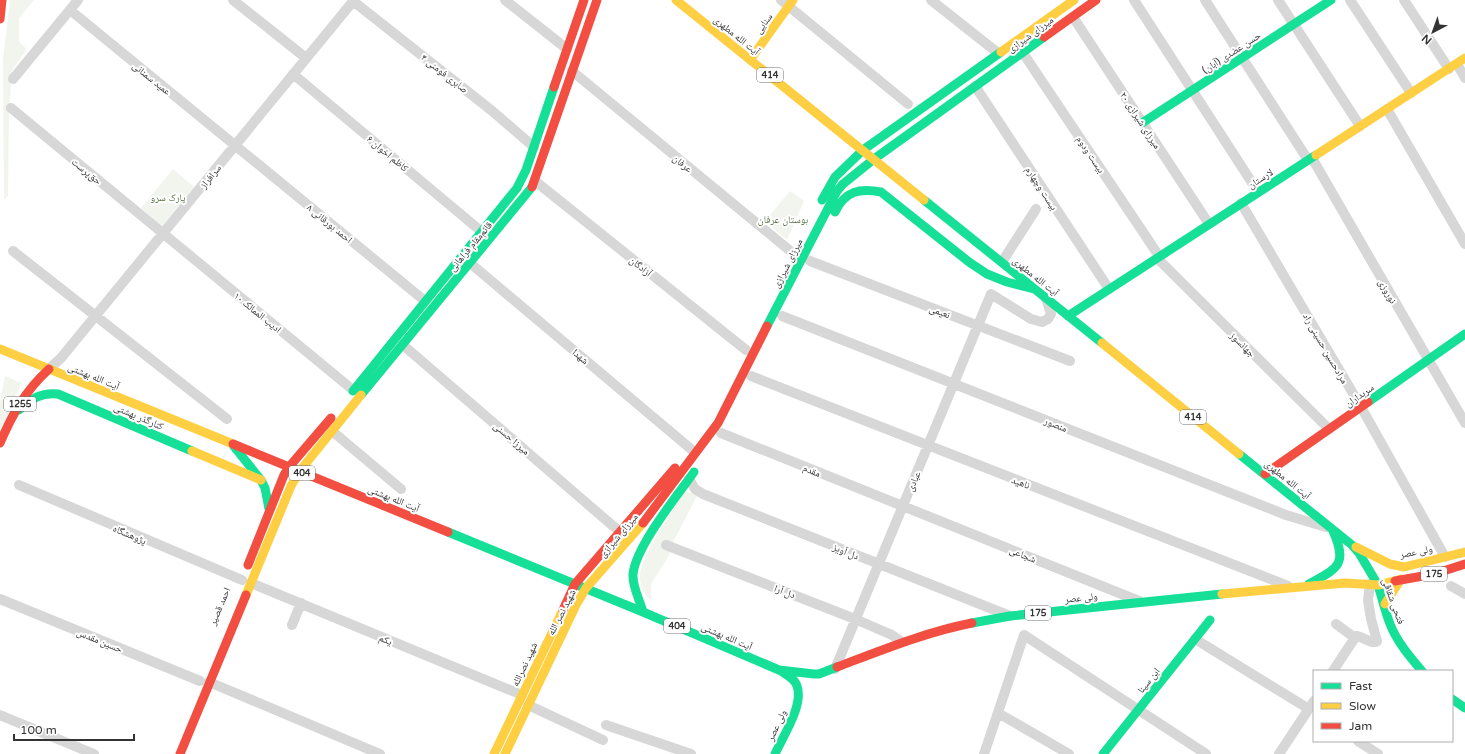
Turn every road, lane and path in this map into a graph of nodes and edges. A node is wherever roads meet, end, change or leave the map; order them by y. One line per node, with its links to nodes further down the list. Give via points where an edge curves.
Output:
1 (2, 0): 21 (main road)
2 (78, 0): 19 (street)
3 (233, 0): 26 (street)
4 (354, 0): 26 (street, سرافراز / 1255); 43 (street, صابری فومنی ۴)
5 (505, 0): 23 (street)
6 (584, 0): 23 (main road, قائم‌مقام فراهانی)
7 (597, 0): 30 (main road, قائم‌مقام فراهانی)
8 (676, 0): 28 (main road, آیت الله مطهری / 414)
9 (1074, 0): 25 (main road, میرزای شیرازی)
10 (1096, 0): 20 (main road, میرزای شیرازی)
11 (1134, 0): 35 (street)
12 (1205, 0): 27 (street, نوروزی)
13 (1278, 0): 22 (street)
14 (1331, 0): 22 (main road, حسن عضدی (آبان))
15 (1350, 0): 36 (street)
16 (1404, 0): 29 (street)
17 (788, 2): 28 (main road, سنایی); 37 (street)
18 (936, 2): 25 (street)
19 (70, 10): 33 (street); 42 (street, عمید سمنانی)
20 (1073, 17): 24 (main road, میرزای شیرازی); 40 (street, میرزای شیرازی ۲۰)
21 (0, 19)
22 (1294, 24): 27 (main road, حسن عضدی (آبان)); 41 (street)
23 (567, 49): 43 (main road, قائم‌مقام فراهانی)
24 (1023, 53): 34 (main road, میرزای شیرازی); 59 (street, بیست ودوم)
25 (998, 54): 44 (main road, میرزای شیرازی)
26 (306, 58): 31 (street, سرافراز / 1255)
27 (1242, 58): 35 (main road, حسن عضدی (آبان)); 46 (street, نوروزی)
28 (750, 60): 44 (main road, آیت الله مطهری / 414)
29 (1457, 64): 32 (street); 36 (main road, لارستان)
30 (572, 72): 47 (main road, قائم‌مقام فراهانی); 58 (street, عرفان)
31 (293, 74): 42 (street, سرافراز / 1255); 54 (street, کاظم اخوان ۶)
32 (1465, 78)
33 (13, 79)
34 (976, 86): 45 (main road, میرزای شیرازی); 64 (street, بیست وچهارم)
35 (1193, 90): 40 (main road, حسن عضدی (آبان)); 48 (street)
36 (1411, 93): 39 (main road, لارستان)
37 (908, 104)
38 (11, 108): 55 (street, حق‌پرست)
39 (1387, 109): 41 (main road, لارستان); 56 (street)
40 (1142, 123): 52 (street, میرزای شیرازی ۲۰)
41 (1360, 126): 46 (main road, لارستان)
42 (235, 145): 55 (street, سرافراز / 1255); 66 (street, احمد بورقانی ۸)
43 (534, 147): 54 (main road, قائم‌مقام فراهانی, via 517,188)
44 (863, 150): 45 (main road, آیت الله مطهری / 414); 50 (main road, میرزای شیرازی, via 835,177)
45 (874, 159): 61 (main road, آیت الله مطهری / 414); 123 (main road, میرزای شیرازی, via 837,191 718,423 661,500)
46 (1310, 159): 48 (main road, لارستان); 75 (street, نوروزی)
47 (535, 181): 62 (main road, قائم‌مقام فراهانی); 74 (street, آزادگان)
48 (1258, 192): 49 (main road, لارستان)
49 (1241, 203): 52 (main road, لارستان); 82 (street, مرادحسین حسینی راد)
50 (819, 206)
51 (1036, 209): 61 (street)
52 (1209, 224): 59 (main road, لارستان)
53 (807, 230): 58 (main road, میرزای شیرازی)
54 (482, 232): 66 (main road, قائم‌مقام فراهانی)
55 (163, 233): 67 (street, سرافراز / 1255); 80 (street, ادیب الممالک ۱۰)
56 (1465, 244)
57 (14, 251): 67 (street)
58 (794, 254): 74 (main road, میرزای شیرازی)
59 (1158, 257): 64 (main road, لارستان); 88 (street, جهانسوز)
60 (810, 260): 63 (main road, میرزای شیرازی, via 842,200 859,190 876,191 890,198 987,274); 68 (main road, میرزای شیرازی); 70 (street, نعیمی)
61 (1002, 262): 63 (main road, آیت الله مطهری / 414)
62 (470, 263): 72 (main road, قائم‌مقام فراهانی); 96 (street, شهدا)
63 (1035, 289): 65 (main road, آیت الله مطهری / 414)
64 (1109, 289): 69 (main road, لارستان)
65 (1046, 298): 69 (main road, آیت الله مطهری / 414); 70 (street, عبادی, via 1052,314 1042,322 1031,319 991,294)
66 (425, 301): 80 (main road, قائم‌مقام فراهانی)
67 (96, 316): 77 (street, سرافراز / 1255, via 58,362); 85 (street)
68 (782, 316): 78 (main road, میرزای شیرازی); 79 (street, منصور)
69 (1068, 316): 101 (main road, آیت الله مطهری / 414)
70 (978, 325): 76 (street, نعیمی); 79 (street, عبادی)
71 (1465, 334): 75 (main road, سربداران)
72 (403, 344): 89 (main road, قائم‌مقام فراهانی); 109 (street, میرزا حسنی)
73 (0, 349): 77 (main road, آیت الله بهشتی / 404)
74 (746, 350): 96 (main road, میرزای شیرازی, via 711,419)
75 (1428, 360): 82 (main road, سربداران); 87 (street, نوروزی)
76 (1070, 361)
77 (48, 369): 81 (main road, آیت الله بهشتی / 404); 84 (main road, 1255, via 34,383)
78 (751, 376): 91 (main road, میرزای شیرازی); 94 (street, ناهید)
79 (953, 383): 94 (street, عبادی); 108 (street, منصور, via 1286,515)
80 (351, 393)
81 (109, 394): 86 (main road); 90 (main road, آیت الله بهشتی / 404)
82 (1361, 407): 88 (main road, سربداران); 113 (street, مرادحسین حسینی راد)
83 (334, 413): 99 (main road)
84 (12, 416): 86 (main road, کنارگذر بهشتی, via 34,398 49,392); 92 (main road, 1255)
85 (227, 419)
86 (123, 421): 95 (main road, کنارگذر بهشتی)
87 (1465, 423)
88 (1329, 429): 101 (main road, سربداران)
89 (332, 431): 100 (main road, قائم‌مقام فراهانی); 105 (street)
90 (205, 433): 93 (main road, آیت الله بهشتی / 404); 95 (main road)
91 (721, 433): 97 (main road, میرزای شیرازی); 106 (street, مقدم)
92 (0, 443)
93 (232, 444): 99 (main road, آیت الله بهشتی / 404); 103 (main road)
94 (928, 445): 106 (street, عبادی); 122 (street, ناهید)
95 (182, 446): 103 (main road, کنارگذر بهشتی)
96 (691, 449): 109 (main road, میرزای شیرازی)
97 (707, 453)
98 (698, 466): 102 (main road)
99 (288, 467): 100 (main road, آیت الله بهشتی / 404); 107 (main road, احمد قصیر)
100 (299, 472): 118 (main road, احمد قصیر); 119 (main road, آیت الله بهشتی / 404)
101 (1265, 474): 108 (main road, آیت الله مطهری / 414)
102 (689, 478): 114 (street, دل آویز, via 695,489 703,494); 129 (main road, via 648,539 636,562 633,572 634,585)
103 (261, 480): 107 (main road)
104 (19, 486): 118 (street, پژوهشگاه)
105 (401, 489)
106 (902, 506): 114 (street, عبادی); 126 (street, شجاعی)
107 (269, 509): 118 (main road, احمد قصیر)
108 (1331, 528): 111 (main road, آیت الله مطهری / 414); 120 (main road, via 1341,551 1339,563 1331,571)
109 (620, 532): 119 (main road, میرزای شیرازی)
110 (666, 545): 131 (street, دل آرا)
111 (1352, 545): 113 (main road, ولی عصر / 175, via 1398,566); 117 (main road, آیت الله مطهری / 414)
112 (1465, 552): 113 (main road, ولی عصر / 175)
113 (1445, 557)
114 (878, 564): 130 (street, دل آویز); 131 (street, عبادی)
115 (1465, 564): 116 (main road, ولی عصر / 175, via 1434,574)
116 (1401, 579): 117 (main road, ولی عصر / 175); 128 (main road)
117 (1374, 582): 120 (main road, ولی عصر / 175); 128 (main road, فتحی شقاقی); 135 (street, via 1368,600 1377,641 1373,643 1358,636)
118 (244, 584): 127 (street, یکم); 142 (main road, احمد قصیر)
119 (575, 584): 123 (main road, آیت الله بهشتی / 404); 143 (main road, شهید نصرالله)
120 (1305, 586): 122 (main road, ولی عصر / 175)
121 (1451, 586): 124 (street)
122 (1291, 587): 126 (main road, ولی عصر / 175)
123 (586, 588): 129 (main road, آیت الله بهشتی / 404); 145 (main road, شهید نصر الله)
124 (1465, 594)
125 (0, 599): 142 (street, حسین مقدس)
126 (1143, 602): 130 (main road, ولی عصر / 175)
127 (301, 603): 134 (street); 143 (street, یکم)
128 (1385, 604): 141 (main road, فتحی شقاقی, via 1397,638 1408,656)
129 (643, 612): 139 (main road, آیت الله بهشتی / 404)
130 (1010, 616): 137 (main road, ولی عصر / 175, via 951,627)
131 (855, 619): 137 (street, دل آرا); 138 (street, عبادی)
132 (1210, 620): 136 (main road, ابن سینا)
133 (1336, 624): 135 (street)
134 (292, 625)
135 (1355, 638): 140 (street)
136 (1195, 639): 146 (street); 148 (main road, ابن سینا)
137 (902, 642): 138 (main road, ولی عصر / 175)
138 (835, 669): 139 (main road, ولی عصر / 175, via 809,675)
139 (779, 670): 154 (main road, ولی عصر, via 795,682 798,692 793,714)
140 (1334, 670)
141 (1421, 670)
142 (202, 681): 157 (main road, احمد قصیر); 158 (street, حسین مقدس)
143 (522, 695): 155 (main road, شهید نصرالله)
144 (1453, 700): 147 (main road)
145 (528, 705): 152 (street); 155 (main road, شهید نصر الله)
146 (1311, 705): 166 (street)
147 (1465, 708)
148 (1138, 710): 149 (street, via 1024,635); 164 (main road, ابن سینا); 165 (street)
149 (998, 713): 162 (street); 163 (street)
150 (0, 715): 156 (street)
151 (606, 725): 159 (street)
152 (603, 740)
153 (1360, 742): 167 (street)
154 (779, 744): 160 (main road, ولی عصر); 161 (main road)
155 (499, 753)
156 (94, 754)
157 (180, 754)
158 (380, 754)
159 (690, 754)
160 (774, 754)
161 (782, 754)
162 (984, 754)
163 (1069, 754)
164 (1103, 754)
165 (1206, 754)
166 (1279, 754)
167 (1378, 754)

